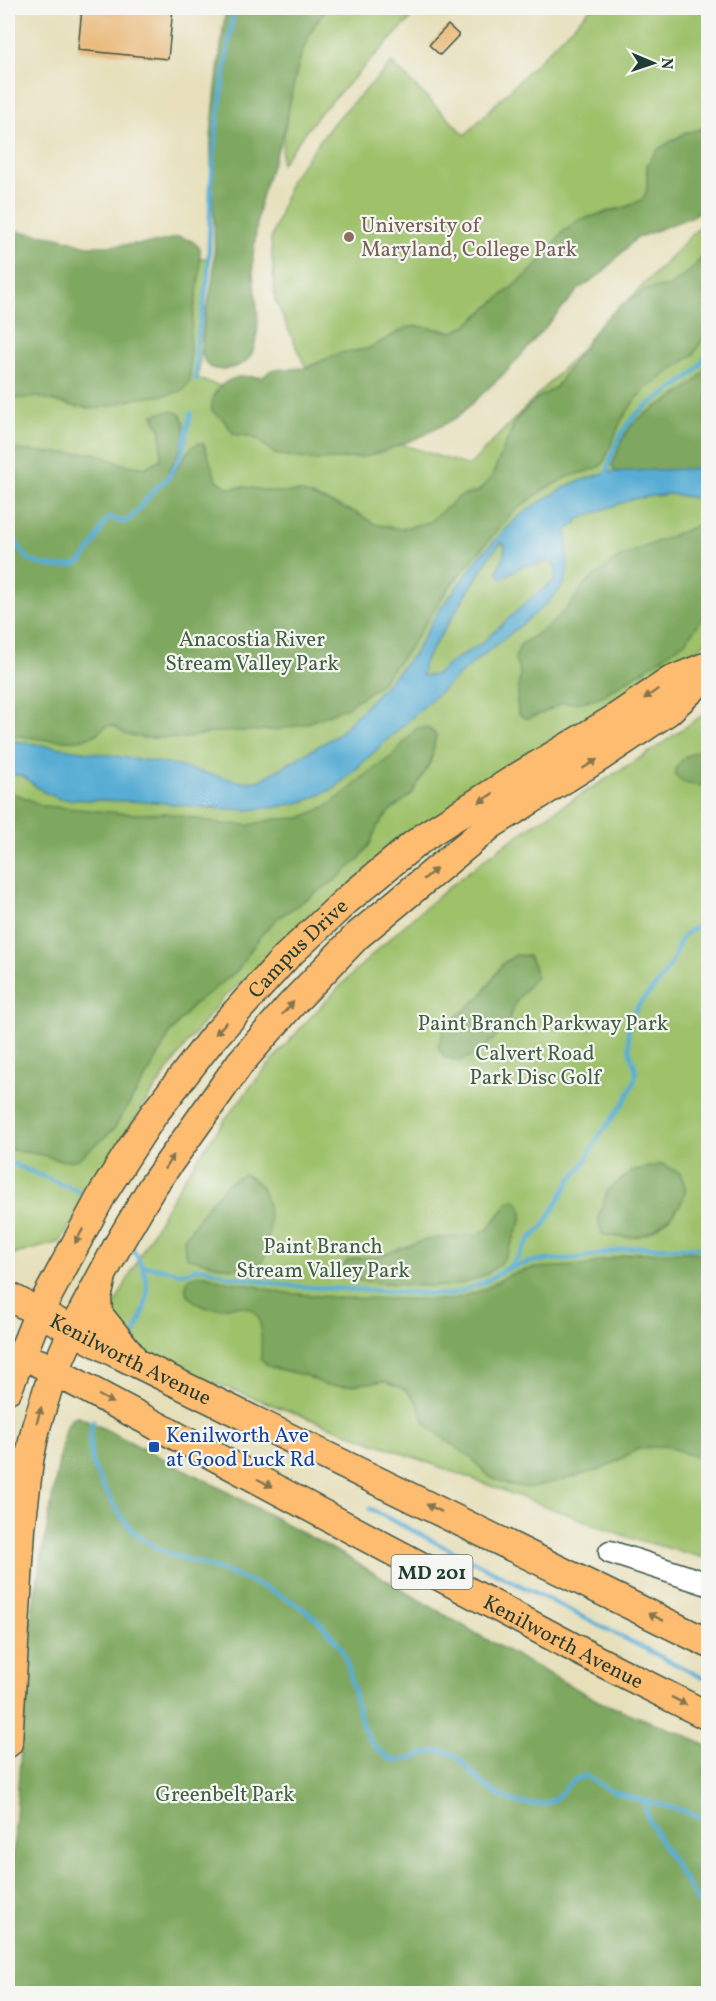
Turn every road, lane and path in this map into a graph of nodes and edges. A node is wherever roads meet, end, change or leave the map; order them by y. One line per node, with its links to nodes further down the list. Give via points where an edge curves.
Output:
1 (707, 668): 2 (main road, Campus Drive, one-way to 1, via 152,1187 240,1063 357,936 492,824 667,712 693,688); 4 (main road, Campus Drive, one-way to 4, via 670,681 431,832 347,900 286,957 211,1040 153,1115 103,1193)
2 (101, 1276): 5 (main road, Campus Drive); 7 (main road, via 99,1314)
3 (8, 1296): 4 (main road, Kenilworth Avenue / MD 201)
4 (39, 1312): 5 (main road, Kenilworth Avenue / MD 201); 6 (main road, Campus Drive)
5 (73, 1330): 7 (main road, Kenilworth Avenue / MD 201); 8 (main road, Campus Drive)
6 (14, 1350): 8 (main road, Kenilworth Avenue / MD 201); 9 (main road, Campus Drive)
7 (138, 1363): 12 (main road, Kenilworth Avenue / MD 201, one-way to 7)
8 (54, 1371): 13 (main road, Kenilworth Avenue / MD 201, one-way to 13); 14 (main road, Campus Drive, one-way to 8, via 27,1479 36,1427)
9 (8, 1389)
10 (610, 1552): 11 (street)
11 (708, 1584)
12 (708, 1643)
13 (708, 1716)
14 (8, 1743)

